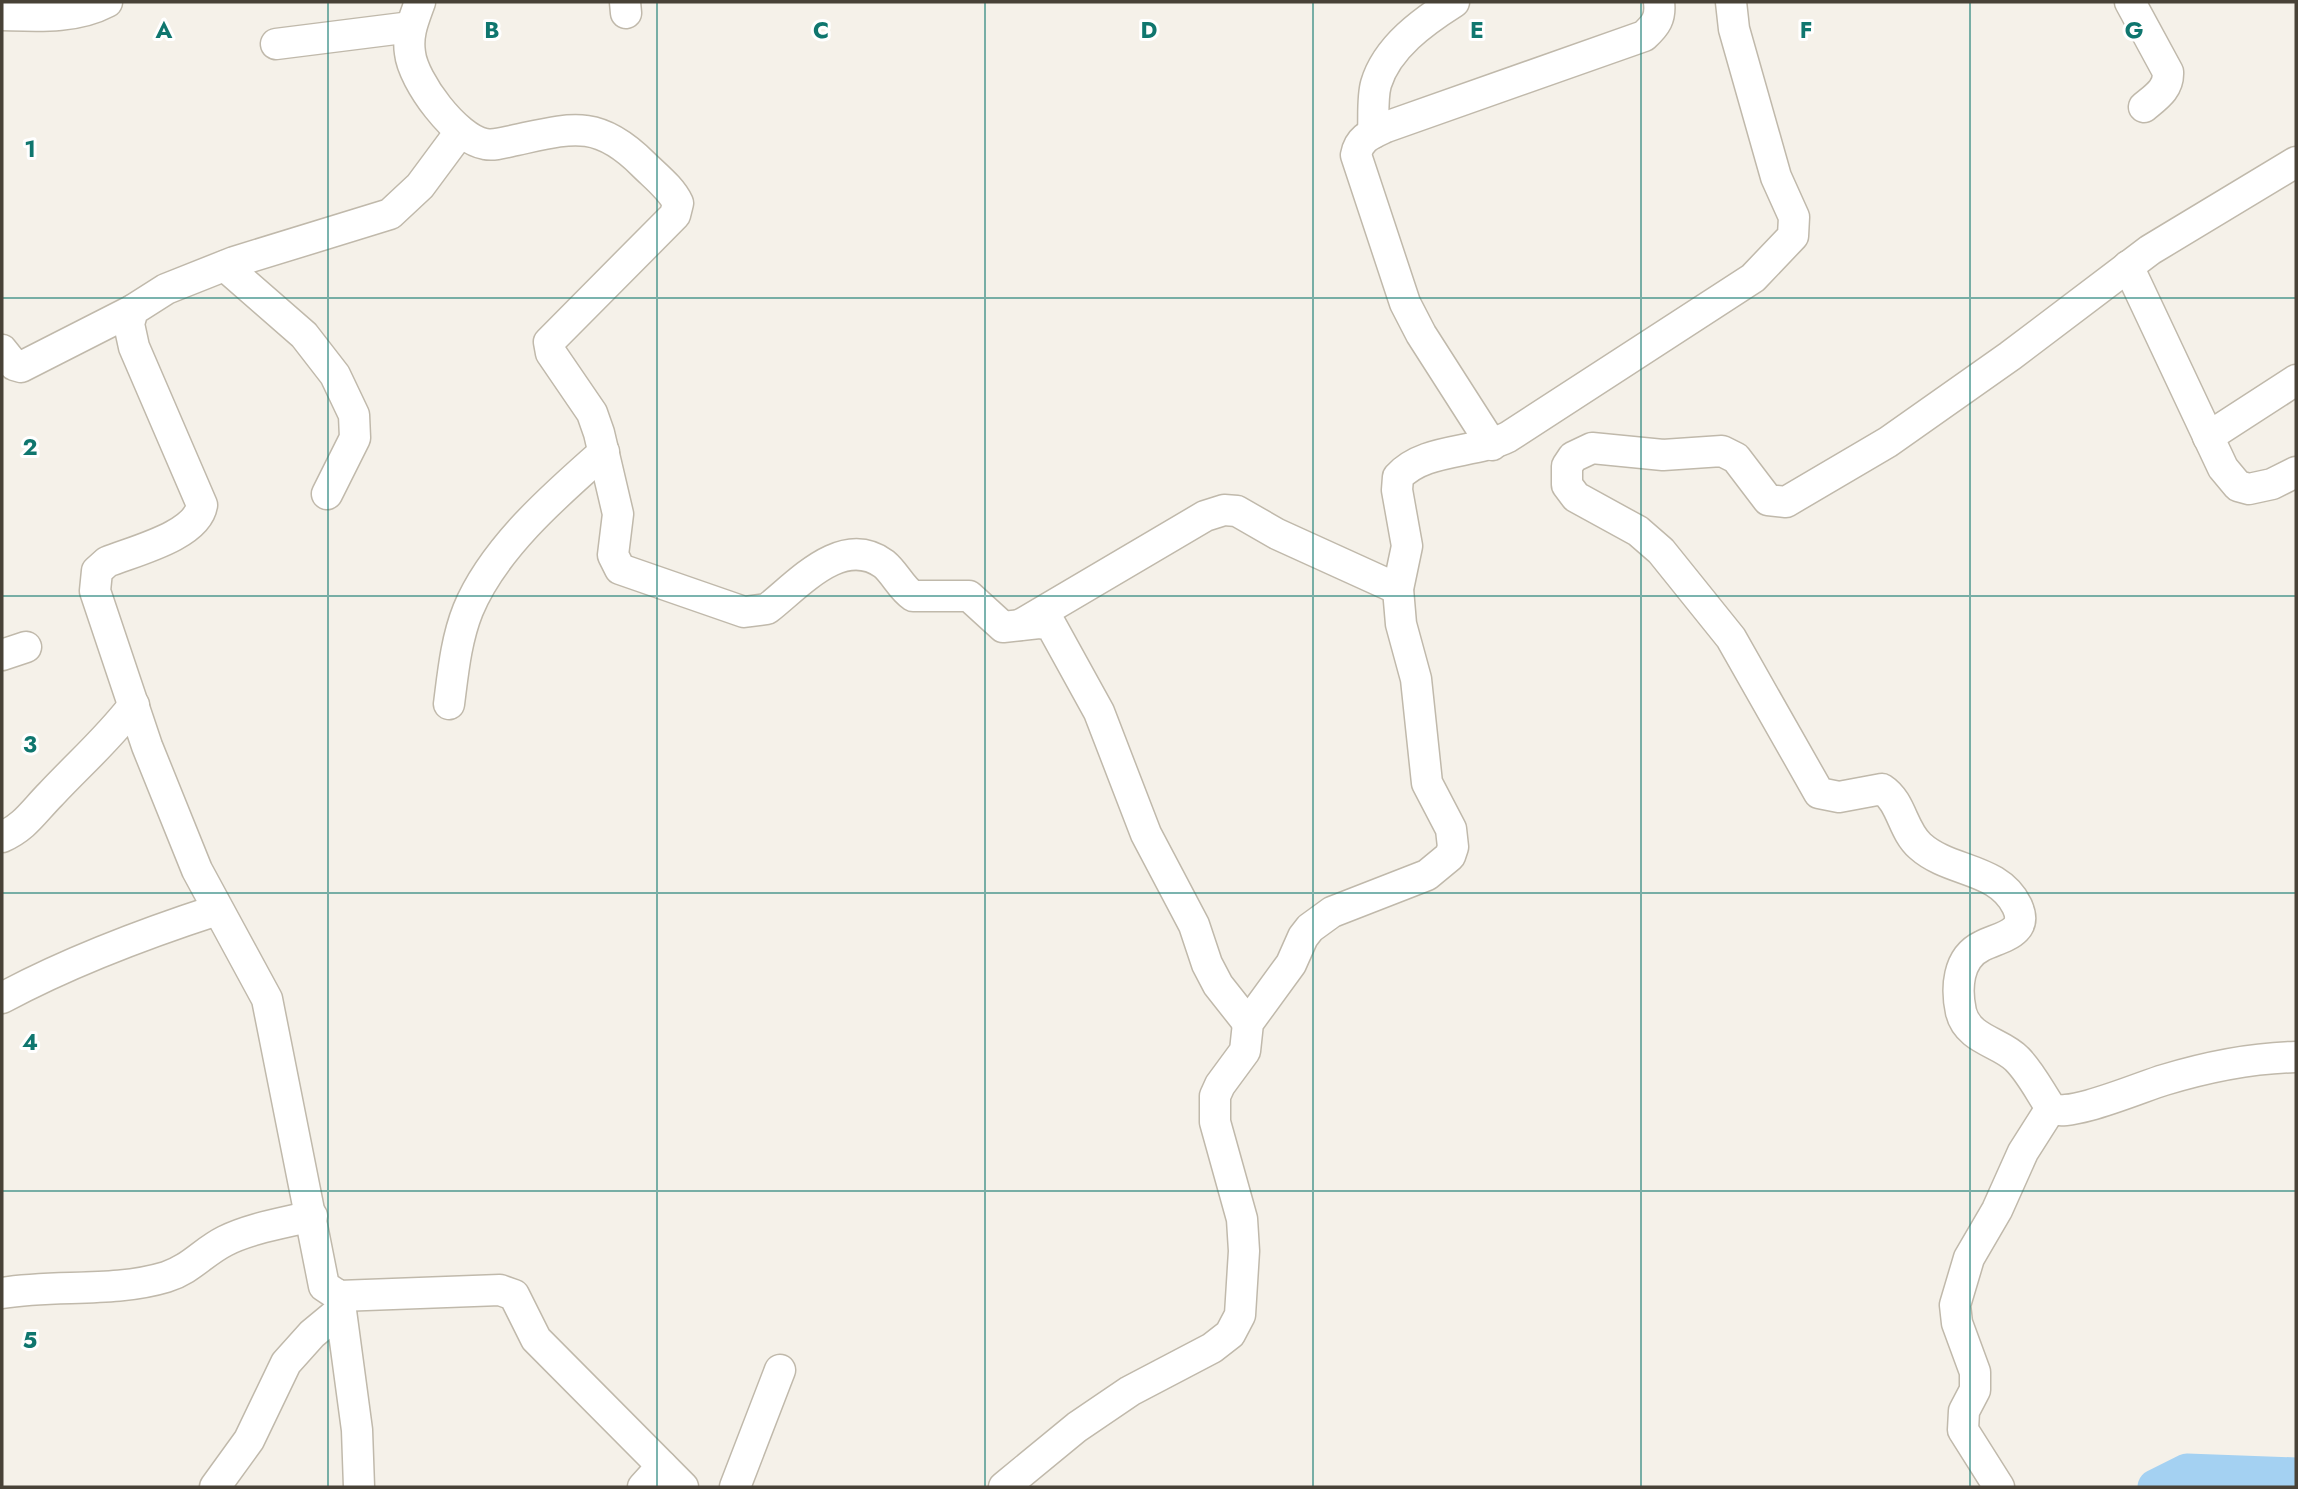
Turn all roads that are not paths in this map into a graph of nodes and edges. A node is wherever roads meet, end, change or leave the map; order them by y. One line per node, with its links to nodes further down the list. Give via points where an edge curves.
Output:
1 (107, 2): 6 (street, via 92,10 48,16)
2 (1454, 2): 11 (street, via 1424,20 1388,61 1376,84)
3 (1659, 2): 11 (street, via 1660,16 1644,36)
4 (1731, 2): 19 (street, via 1734,29 1776,177 1794,217 1793,236 1754,278)
5 (2130, 2): 9 (street, via 2169,79)
6 (2, 15)
7 (416, 15): 8 (street); 10 (street, via 411,61 438,108)
8 (276, 44)
9 (2144, 107)
10 (460, 132): 13 (street, via 398,209); 20 (street, via 492,145 586,128 632,152 676,199 675,215 549,342 551,353 592,413)
11 (1373, 133): 19 (street, via 1361,142 1356,156 1389,264 1421,334)
12 (2296, 162): 14 (street)
13 (225, 266): 15 (street, via 166,289); 22 (street, via 304,335 335,375 354,415 355,438)
14 (2128, 267): 18 (street); 32 (street, via 1888,442 1786,502 1768,500 1735,458 1722,451 1663,455 1592,449 1573,457 1567,466 1567,485 1576,497 1638,531 1661,551 1723,627 1819,793 1839,797 1882,789 1891,796 1920,846 1945,861 1999,881 2008,890 2020,921 2012,934 1974,951 1961,970 1962,1013 1982,1038 2017,1058)
15 (133, 310): 16 (street, via 21,366 14,365); 26 (street, via 129,324 134,347 202,505 198,518 186,530 107,562 95,574 96,590)
16 (2, 350)
17 (2296, 380): 18 (street)
18 (2208, 438): 21 (street, via 2238,486 2260,487)
19 (1492, 445): 23 (street, via 1414,464 1398,477 1407,546)
20 (604, 452): 24 (street, via 618,513 613,555 621,569 744,612 758,612 833,559 856,553 885,565 913,596 969,596 997,624); 25 (street, via 553,497 493,568 468,610)
21 (2296, 472)
22 (327, 494)
23 (1398, 589): 24 (street, via 1237,511 1224,510 1205,516); 30 (street, via 1422,721 1427,783 1451,829 1450,856 1427,875 1344,907 1316,923)
24 (1018, 626): 30 (street, via 1046,624 1060,639 1099,712 1146,835 1194,925 1207,964)
25 (449, 704)
26 (134, 705): 27 (street, via 106,741 25,824); 28 (street, via 197,870)
27 (2, 837)
28 (217, 910): 29 (street, via 132,938); 33 (street, via 271,1009)
29 (2, 998)
30 (1248, 1023): 42 (street, via 1245,1051 1220,1085 1214,1107 1242,1219 1242,1294 1237,1325 1212,1348 1130,1391 1087,1420)
31 (2296, 1057): 32 (street, via 2245,1061 2165,1079 2075,1108)
32 (2051, 1108): 43 (street, via 1969,1258 1955,1305 1975,1372 1975,1390 1964,1410 1963,1430)
33 (312, 1216): 34 (street, via 226,1241 196,1264 165,1277 106,1287); 35 (street, via 321,1276)
34 (2, 1293)
35 (340, 1303): 37 (street, via 500,1290 514,1295 536,1339); 38 (street, via 286,1363 249,1440); 39 (street, via 357,1430)
36 (780, 1370): 41 (street)
37 (652, 1476): 40 (street)
38 (215, 1487)
39 (359, 1487)
40 (682, 1487)
41 (735, 1487)
42 (1004, 1487)
43 (1998, 1487)

